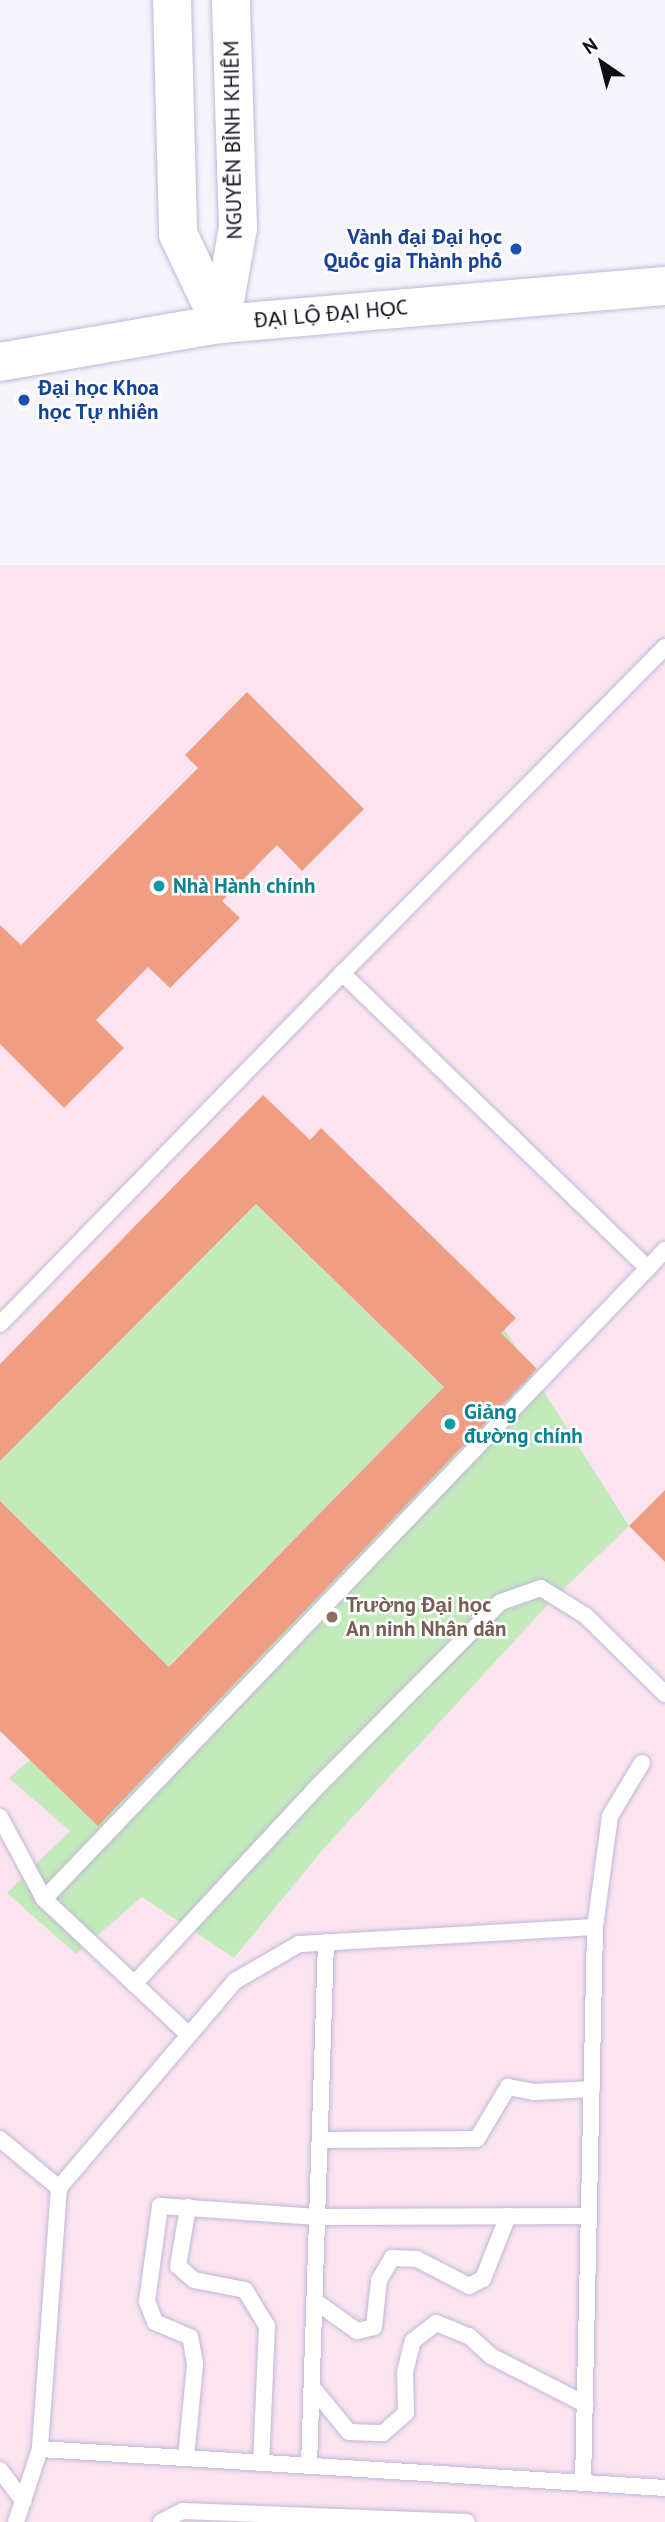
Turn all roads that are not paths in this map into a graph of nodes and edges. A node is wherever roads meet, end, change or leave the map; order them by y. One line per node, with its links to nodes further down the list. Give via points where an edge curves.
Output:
1 (172, 0): 4 (street, via 178,234)
2 (231, 0): 4 (street, NGUYỄN BỈNH KHIÊM, via 238,228)
3 (665, 286): 4 (street, ĐẠI LỘ ĐẠI HỌC)
4 (221, 324): 5 (street, ĐẠI LỘ ĐẠI HỌC)
5 (0, 362)
6 (665, 647): 7 (lane)
7 (342, 973): 9 (lane); 10 (lane)
8 (665, 1250): 9 (lane)
9 (648, 1268): 14 (lane)
10 (0, 1324)
11 (665, 1693): 17 (lane, via 586,1616 541,1588 501,1602 314,1790)
12 (642, 1763): 15 (lane, via 610,1816)
13 (0, 1817): 14 (lane)
14 (44, 1899): 17 (lane)
15 (595, 1927): 16 (lane); 19 (lane)
16 (326, 1942): 18 (lane, via 299,1944 235,1981); 21 (lane)
17 (134, 1984): 18 (lane)
18 (189, 2035): 22 (lane)
19 (592, 2089): 21 (lane, via 534,2092 508,2087 477,2139); 25 (lane)
20 (0, 2139): 22 (lane)
21 (320, 2140): 26 (lane)
22 (60, 2188): 30 (lane)
23 (188, 2207): 26 (lane); 31 (lane, via 160,2206 147,2301 155,2322 190,2337 195,2364); 32 (lane, via 178,2266 194,2280 245,2290 267,2326)
24 (508, 2216): 25 (lane); 26 (lane); 27 (lane, via 482,2279 469,2286 417,2259 392,2258 379,2280 374,2327 357,2331)
25 (589, 2216): 29 (lane)
26 (318, 2217): 27 (lane)
27 (315, 2301): 28 (lane)
28 (312, 2387): 29 (lane, via 349,2432 383,2432 406,2413 405,2372 413,2341 436,2323 469,2336 491,2356); 33 (lane)
29 (585, 2404): 35 (lane)
30 (40, 2449): 31 (lane); 37 (lane)
31 (186, 2458): 32 (lane)
32 (261, 2463): 33 (lane)
33 (309, 2466): 35 (lane)
34 (0, 2470): 37 (lane)
35 (583, 2483): 36 (lane)
36 (665, 2488)
37 (23, 2501): 38 (lane)
38 (16, 2522)
39 (161, 2522): 40 (lane, via 183,2511)
40 (467, 2522)

